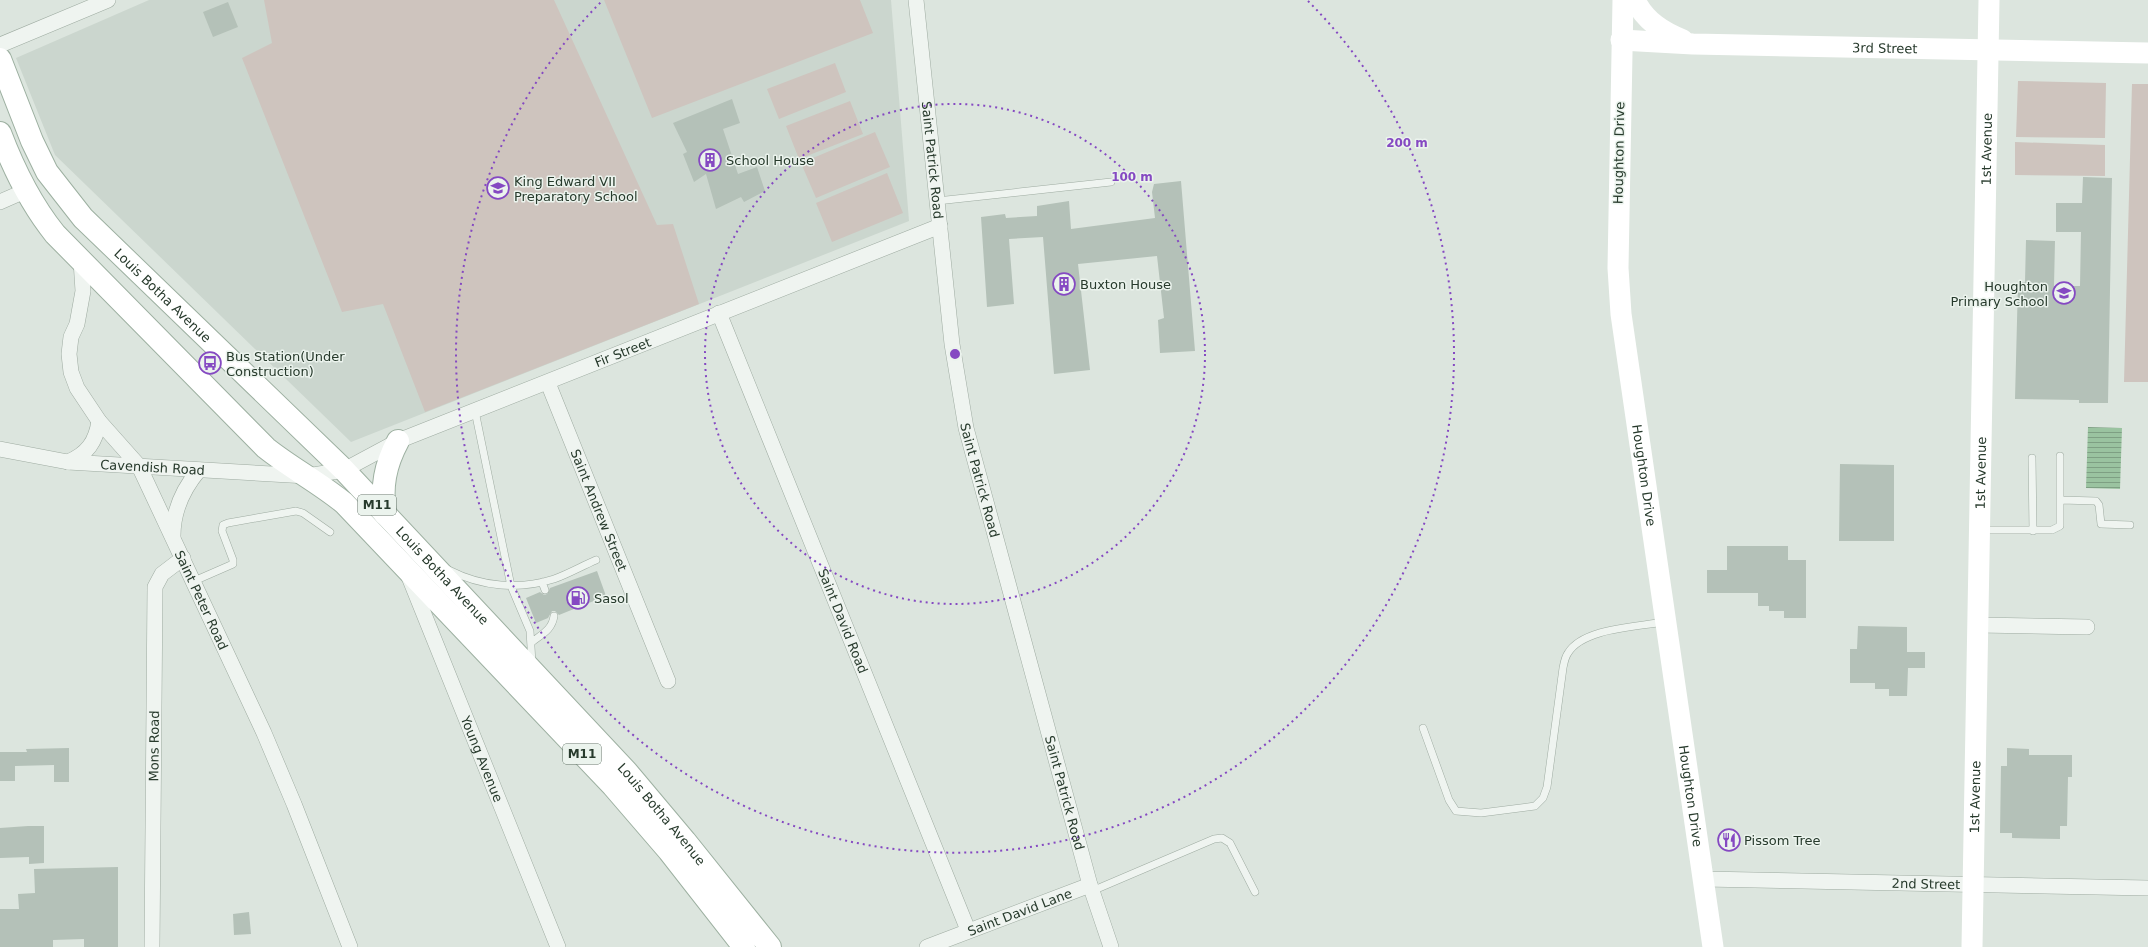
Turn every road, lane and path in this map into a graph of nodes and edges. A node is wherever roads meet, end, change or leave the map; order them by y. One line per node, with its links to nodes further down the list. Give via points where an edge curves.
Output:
1 (108, 0): 8 (street)
2 (916, 0): 15 (street, Saint Patrick Road)
3 (1623, 0): 6 (street, Houghton Drive)
4 (1635, 0): 7 (street, via 1644,15 1655,26)
5 (1989, 0): 9 (street, 1st Avenue)
6 (1622, 40): 7 (street, 3rd Street); 48 (street, Houghton Drive, via 1618,268 1620,306)
7 (1693, 44): 9 (street, 3rd Street)
8 (0, 45)
9 (1988, 50): 10 (street, 3rd Street); 35 (street, 1st Avenue)
10 (2148, 53)
11 (0, 59): 30 (main road, Louis Botha Avenue / M11, via 32,141 47,172 63,196)
12 (0, 133): 14 (main road, Louis Botha Avenue / M11)
13 (1112, 182): 15 (lane)
14 (25, 191): 16 (street); 18 (main road, Louis Botha Avenue / M11, via 39,215)
15 (937, 201): 17 (street, Saint Patrick Road)
16 (0, 202)
17 (940, 226): 19 (street, Fir Street); 57 (street, Saint Patrick Road, via 952,344 966,428)
18 (81, 261): 22 (street, Saint Peter Road, via 83,291 77,324 71,337 71,372 77,388); 31 (main road, Louis Botha Avenue / M11, via 266,448)
19 (719, 313): 20 (street, Fir Street); 60 (street, Saint David Road)
20 (548, 383): 21 (street, Fir Street); 53 (street, Saint Andrew Street)
21 (475, 411): 23 (street, Fir Street); 45 (lane)
22 (99, 421): 27 (street, via 97,435 90,447); 28 (street, Saint Peter Road)
23 (398, 440): 30 (street, Fir Street); 33 (main road, via 386,468 383,484)
24 (0, 449): 27 (street, Cavendish Road)
25 (2060, 456): 32 (lane)
26 (2032, 458): 36 (lane)
27 (68, 462): 28 (street, Cavendish Road)
28 (139, 466): 29 (street, Cavendish Road); 38 (street, Saint Peter Road)
29 (199, 470): 31 (street, Cavendish Road); 38 (street, via 189,482 177,507)
30 (344, 470): 31 (street, Fir Street); 33 (main road, Louis Botha Avenue / M11)
31 (307, 476): 42 (main road, Louis Botha Avenue / M11, via 344,503)
32 (2061, 500): 34 (lane, via 2096,501 2099,505 2101,524); 36 (lane, via 2060,526 2052,530)
33 (385, 514): 39 (main road, Louis Botha Avenue / M11)
34 (2130, 525)
35 (1980, 530): 36 (lane); 49 (street, 1st Avenue)
36 (2033, 531)
37 (330, 532): 43 (lane, via 296,511 228,523 223,525 222,531 233,560 232,564)
38 (173, 538): 40 (street, Saint Peter Road)
39 (410, 543): 45 (lane, via 445,568 473,581); 52 (main road, Louis Botha Avenue / M11)
40 (183, 558): 43 (street, Saint Peter Road); 61 (street, Mons Road, via 162,574 155,587)
41 (596, 560): 44 (lane)
42 (407, 571): 63 (street, Young Avenue); 64 (main road, Louis Botha Avenue / M11, via 613,786 669,851)
43 (194, 581): 62 (street, Saint Peter Road, via 294,804)
44 (542, 582): 45 (lane); 46 (lane)
45 (511, 586): 51 (lane, via 527,621)
46 (545, 590)
47 (554, 616): 51 (lane, via 548,630)
48 (1666, 622): 54 (lane, via 1592,634 1568,652 1563,668 1547,787 1543,798 1536,806 1481,813 1456,811 1449,800); 55 (street, Houghton Drive)
49 (1978, 625): 50 (street); 56 (street, 1st Avenue)
50 (2087, 627)
51 (532, 642): 52 (lane)
52 (532, 672): 65 (main road, Louis Botha Avenue / M11, via 627,772)
53 (668, 681)
54 (1423, 728)
55 (1704, 879): 56 (street, 2nd Street); 68 (street, Houghton Drive)
56 (1973, 886): 58 (street, 2nd Street); 69 (street, 1st Avenue)
57 (1091, 888): 59 (lane, via 1222,838 1230,843); 60 (street, Saint David Lane); 67 (street, Saint Patrick Road)
58 (2148, 888)
59 (1255, 892)
60 (968, 930): 66 (street, Saint David Lane)
61 (152, 947)
62 (350, 947)
63 (558, 947)
64 (744, 947)
65 (770, 947)
66 (927, 947)
67 (1111, 947)
68 (1713, 947)
69 (1972, 947)

